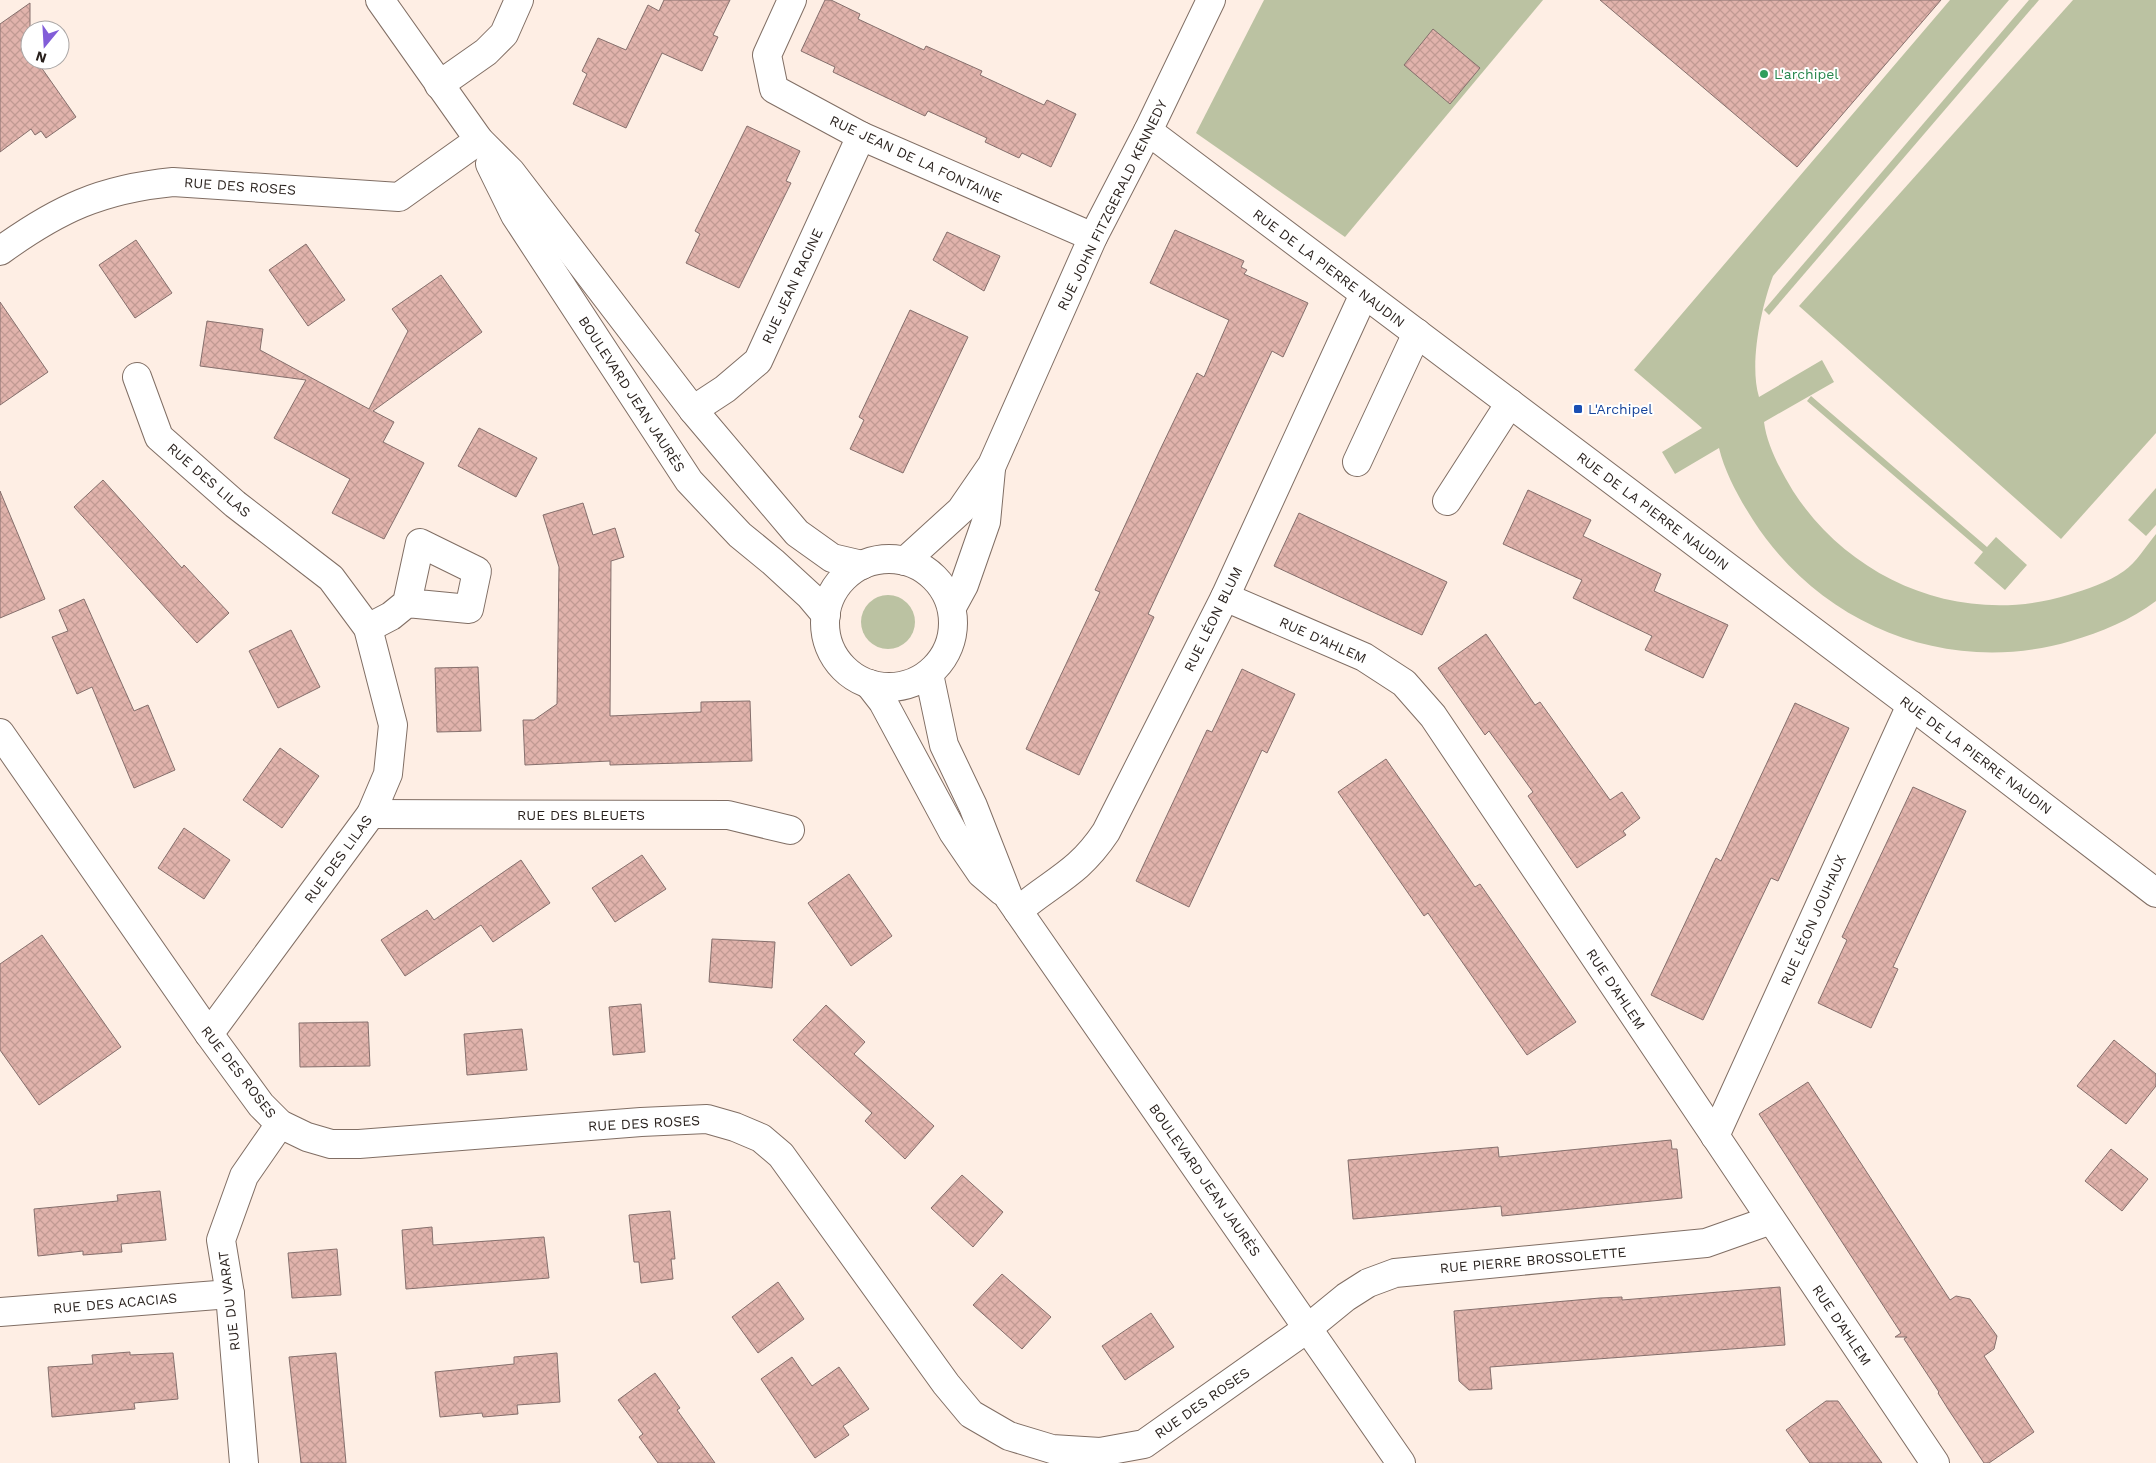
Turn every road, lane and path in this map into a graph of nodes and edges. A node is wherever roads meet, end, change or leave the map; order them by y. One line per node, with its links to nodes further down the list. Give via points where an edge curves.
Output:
1 (380, 0): 5 (street, BOULEVARD JEAN JAURÈS)
2 (520, 0): 5 (street, via 504,34 486,52)
3 (792, 0): 7 (street, RUE JEAN DE LA FONTAINE, via 767,55 774,89)
4 (1211, 0): 6 (street, RUE JOHN FITZGERALD KENNEDY)
5 (439, 86): 8 (street, BOULEVARD JEAN JAURÈS)
6 (1148, 132): 9 (street, RUE JOHN FITZGERALD KENNEDY); 11 (street, RUE DE LA PIERRE NAUDIN)
7 (861, 136): 9 (street, RUE JEAN DE LA FONTAINE); 15 (street, RUE JEAN RACINE, via 758,361)
8 (478, 140): 10 (street, RUE DES ROSES, via 398,197 173,182 140,185 70,207 33,226); 15 (street, BOULEVARD JEAN JAURÈS, via 511,172); 24 (street, BOULEVARD JEAN JAURÈS, via 515,215 689,480 740,535 804,590)
9 (1093, 238): 17 (street, RUE JOHN FITZGERALD KENNEDY)
10 (0, 251)
11 (1364, 294): 12 (street, RUE DE LA PIERRE NAUDIN); 21 (street, RUE LÉON BLUM)
12 (1417, 333): 14 (street, RUE DE LA PIERRE NAUDIN); 16 (street)
13 (137, 377): 25 (street, RUE DES LILAS, via 159,437 235,504 331,578)
14 (1510, 403): 18 (street); 28 (street, RUE DE LA PIERRE NAUDIN)
15 (693, 410): 20 (street, BOULEVARD JEAN JAURÈS, via 797,533 832,558)
16 (1356, 462)
17 (992, 465): 19 (street, RUE JOHN FITZGERALD KENNEDY, via 961,510); 23 (street, RUE JOHN FITZGERALD KENNEDY, via 986,522 964,586)
18 (1447, 500)
19 (905, 561): 20 (street, via 884,559); 23 (street, via 926,570 942,586)
20 (862, 565): 24 (street, via 838,586)
21 (1225, 597): 33 (street, RUE LÉON BLUM, via 1106,832 1078,866 1033,897); 36 (street, RUE D'AHLEM, via 1364,657 1404,683 1433,716)
22 (407, 603): 25 (street)
23 (952, 607): 26 (street, via 950,644 942,660)
24 (826, 615): 27 (street, via 826,637 835,657 850,674)
25 (368, 628): 30 (street, RUE DES LILAS, via 393,725 388,774)
26 (929, 674): 27 (street, via 900,687); 33 (street, BOULEVARD JEAN JAURÈS, via 944,745)
27 (868, 684): 33 (street, BOULEVARD JEAN JAURÈS, via 883,702 953,832 982,873)
28 (1912, 705): 32 (street, RUE DE LA PIERRE NAUDIN); 36 (street, RUE LÉON JOUHAUX)
29 (0, 734): 34 (street, RUE DES ROSES)
30 (371, 814): 31 (street, RUE DES BLEUETS, via 728,815); 34 (street, RUE DES LILAS)
31 (790, 830)
32 (2156, 893)
33 (1013, 904): 40 (street, BOULEVARD JEAN JAURÈS)
34 (209, 1034): 35 (street, RUE DES ROSES, via 261,1104)
35 (280, 1124): 38 (street, RUE DU VARAT, via 244,1176 222,1240); 41 (street, RUE DES ROSES, via 331,1144 707,1119 735,1127 761,1138 780,1155 971,1414 1009,1436 1052,1449)
36 (1716, 1136): 37 (street, RUE D'AHLEM)
37 (1771, 1220): 40 (street, RUE PIERRE BROSSOLETTE, via 1706,1243 1395,1273 1368,1283); 44 (street, RUE D'AHLEM)
38 (230, 1294): 39 (street, RUE DES ACACIAS); 42 (street, RUE DU VARAT)
39 (0, 1312)
40 (1308, 1328): 41 (street, RUE DES ROSES); 43 (street, BOULEVARD JEAN JAURÈS)
41 (1145, 1454)
42 (244, 1463)
43 (1401, 1463)
44 (1935, 1463)

